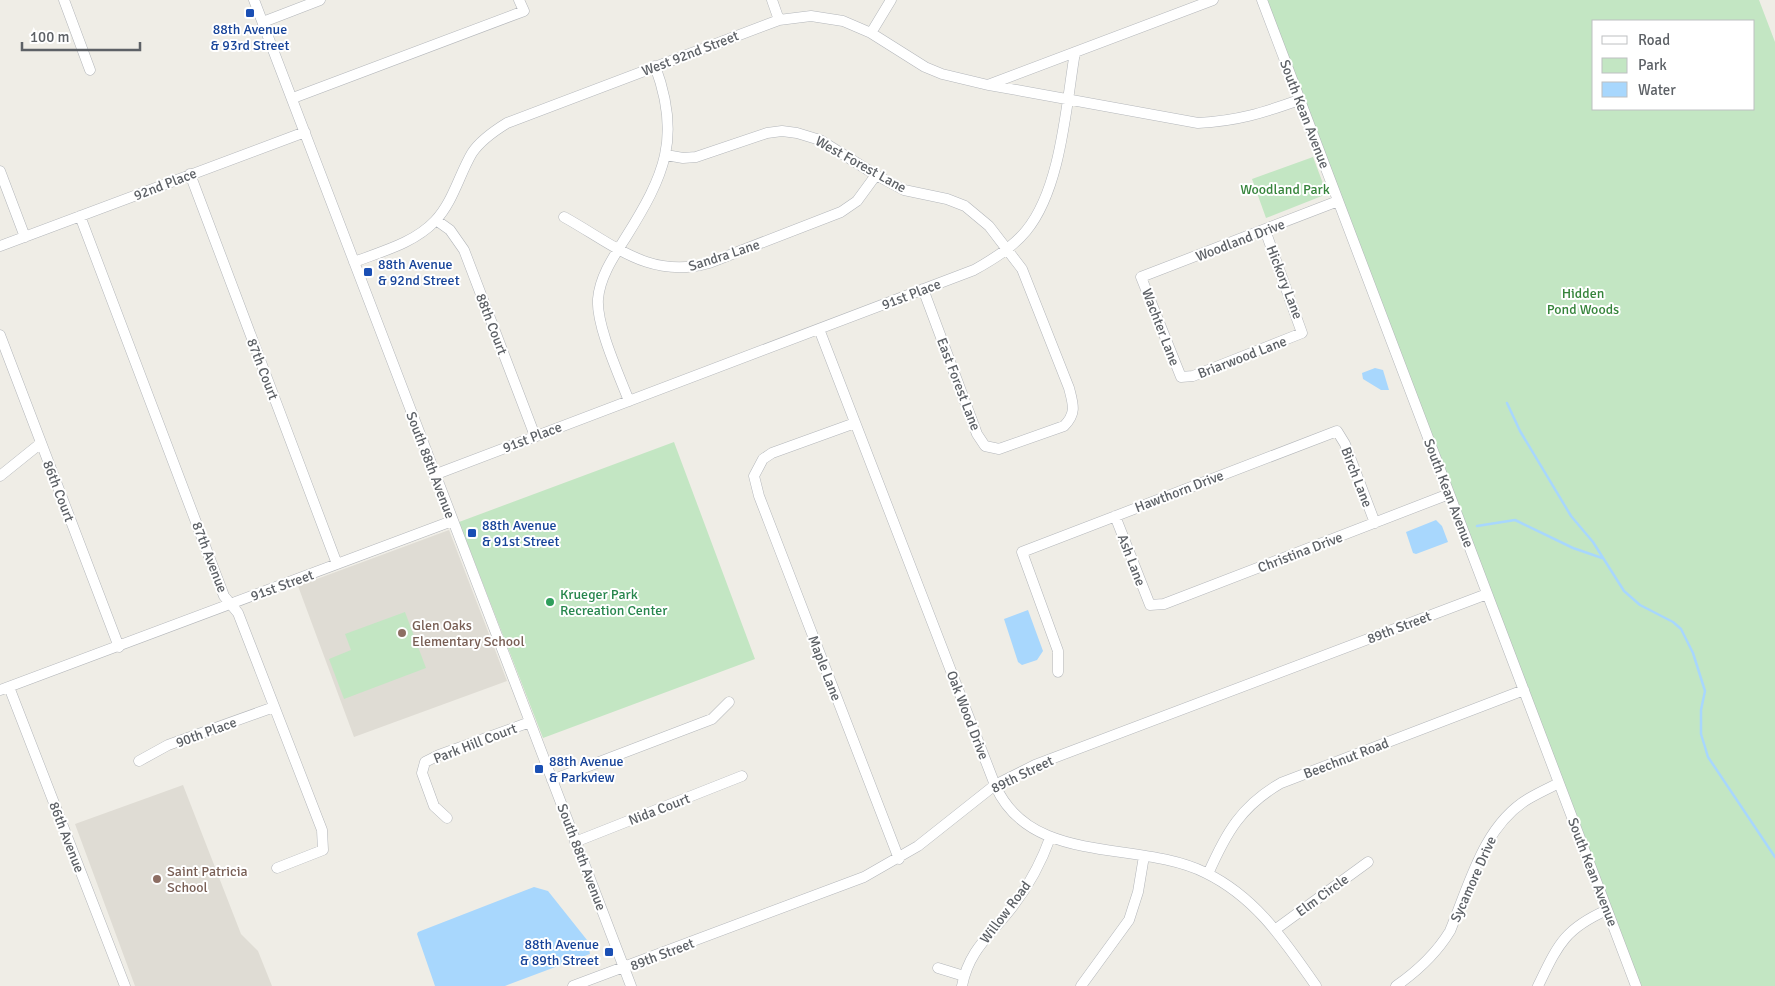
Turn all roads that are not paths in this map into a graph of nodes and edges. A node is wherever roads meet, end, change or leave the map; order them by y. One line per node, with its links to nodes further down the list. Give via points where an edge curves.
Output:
1 (64, 0): 14 (street)
2 (254, 0): 10 (street, South 88th Avenue)
3 (320, 0): 10 (street)
4 (519, 0): 16 (street, via 524,11)
5 (772, 0): 9 (street)
6 (891, 0): 11 (street)
7 (1213, 0): 12 (street)
8 (1262, 0): 18 (street, South Kean Avenue)
9 (779, 20): 11 (street, West 92nd Street, via 821,17 843,21); 13 (street, West 92nd Street)
10 (263, 22): 16 (street, South 88th Avenue)
11 (871, 33): 15 (street, West 92nd Street, via 942,74)
12 (1074, 52): 15 (street); 17 (street)
13 (655, 66): 20 (street, via 668,111); 27 (street, West 92nd Street, via 516,119 498,129 473,152)
14 (90, 70)
15 (988, 85): 17 (street, West 92nd Street)
16 (292, 98): 19 (street, South 88th Avenue)
17 (1067, 100): 18 (street, via 1198,123 1249,118); 32 (street, 91st Place, via 1053,179 1034,220)
18 (1299, 100): 24 (street, South Kean Avenue)
19 (305, 132): 22 (street, 92nd Place); 33 (street, South 88th Avenue)
20 (666, 155): 23 (street, West Forest Lane, via 696,157 748,138 782,131 820,140); 31 (street, via 644,208)
21 (0, 171): 29 (street)
22 (190, 174): 25 (street, 92nd Place); 52 (street, 87th Court)
23 (876, 175): 31 (street, Sandra Lane, via 863,194 841,212 699,266 678,269 656,266); 32 (street, West Forest Lane, via 904,190 965,206 989,226)
24 (1338, 202): 28 (street, Woodland Drive); 48 (street, South Kean Avenue)
25 (80, 216): 29 (street, 92nd Place); 54 (street, 87th Avenue, via 224,596)
26 (564, 217): 31 (street, Sandra Lane)
27 (436, 220): 33 (street, West 92nd Street, via 412,239); 44 (street, 88th Court, via 450,230 464,250)
28 (1265, 230): 34 (street, Woodland Drive); 37 (street, Hickory Lane)
29 (26, 237): 30 (street)
30 (0, 246)
31 (619, 248): 41 (street, via 604,275 598,309)
32 (1007, 249): 35 (street, 91st Place, via 974,270); 40 (street, West Forest Lane, via 1027,280)
33 (354, 262): 46 (street, South 88th Avenue)
34 (1141, 277): 39 (street, Wachter Lane)
35 (923, 289): 36 (street, 91st Place); 40 (street, East Forest Lane, via 977,434 986,446 999,449 1064,426 1072,418 1074,409)
36 (819, 329): 41 (street, 91st Place); 42 (street, Oak Wood Drive)
37 (1302, 333): 39 (street, Briarwood Lane, via 1193,376)
38 (0, 335): 45 (street, 86th Court)
39 (1181, 377)
40 (1069, 388)
41 (629, 401): 44 (street, 91st Place)
42 (855, 422): 67 (street, Oak Wood Drive); 72 (street, Maple Lane, via 772,453 750,475)
43 (1337, 431): 49 (street, Hawthorn Drive); 51 (street, Birch Lane)
44 (534, 436): 46 (street, 91st Place)
45 (41, 443): 47 (street); 56 (street, 86th Court)
46 (434, 475): 50 (street, South 88th Avenue)
47 (0, 476)
48 (1449, 494): 51 (street, Christina Drive); 53 (street, South Kean Avenue)
49 (1115, 516): 55 (street, Ash Lane); 57 (street, Hawthorn Drive, via 1022,552 1058,651)
50 (452, 521): 52 (street, 91st Street); 62 (street, South 88th Avenue)
51 (1375, 523): 55 (street, Christina Drive, via 1172,602)
52 (337, 564): 54 (street, 91st Street)
53 (1487, 594): 59 (street, South Kean Avenue); 67 (street, 89th Street, via 1045,761)
54 (230, 604): 56 (street, 91st Street); 61 (street, 87th Avenue, via 238,613)
55 (1150, 604)
56 (118, 647): 58 (street, 91st Street)
57 (1058, 672)
58 (4, 689): 81 (street, 86th Avenue)
59 (1524, 690): 66 (street, South Kean Avenue); 75 (street, Beechnut Road, via 1281,783 1246,808 1236,820)
60 (729, 702): 65 (street, via 712,719)
61 (274, 707): 63 (street, 90th Place, via 168,745); 74 (street, 87th Avenue, via 322,830 323,850)
62 (530, 722): 65 (street, South 88th Avenue); 68 (street, Park Hill Court, via 425,762 423,778 434,806)
63 (139, 761)
64 (742, 776): 70 (street, Nida Court)
65 (552, 780): 70 (street, South 88th Avenue)
66 (1559, 783): 76 (street, South Kean Avenue); 86 (street, Sycamore Drive, via 1528,799 1502,821 1486,846 1443,943 1425,964)
67 (995, 785): 69 (street, Oak Wood Drive, via 1016,818); 72 (street, 89th Street)
68 (447, 818)
69 (1050, 838): 71 (street, Oak Wood Drive); 80 (street, Willow Road, via 1025,890 984,937)
70 (576, 842): 78 (street, South 88th Avenue)
71 (1144, 856): 75 (street, Oak Wood Drive, via 1174,861); 84 (street, via 1129,920)
72 (899, 859): 78 (street, 89th Street, via 847,885)
73 (1368, 862): 77 (street, Elm Circle)
74 (277, 868)
75 (1208, 874): 77 (street, Oak Wood Drive, via 1246,898)
76 (1607, 910): 87 (street, via 1568,933 1558,945); 88 (street, South Kean Avenue)
77 (1276, 929): 85 (street, Oak Wood Drive)
78 (624, 968): 82 (street, 89th Street); 83 (street, South 88th Avenue)
79 (938, 968): 80 (street)
80 (963, 981)
81 (125, 986)
82 (573, 986)
83 (631, 986)
84 (1081, 986)
85 (1316, 986)
86 (1396, 986)
87 (1538, 986)
88 (1636, 986)

